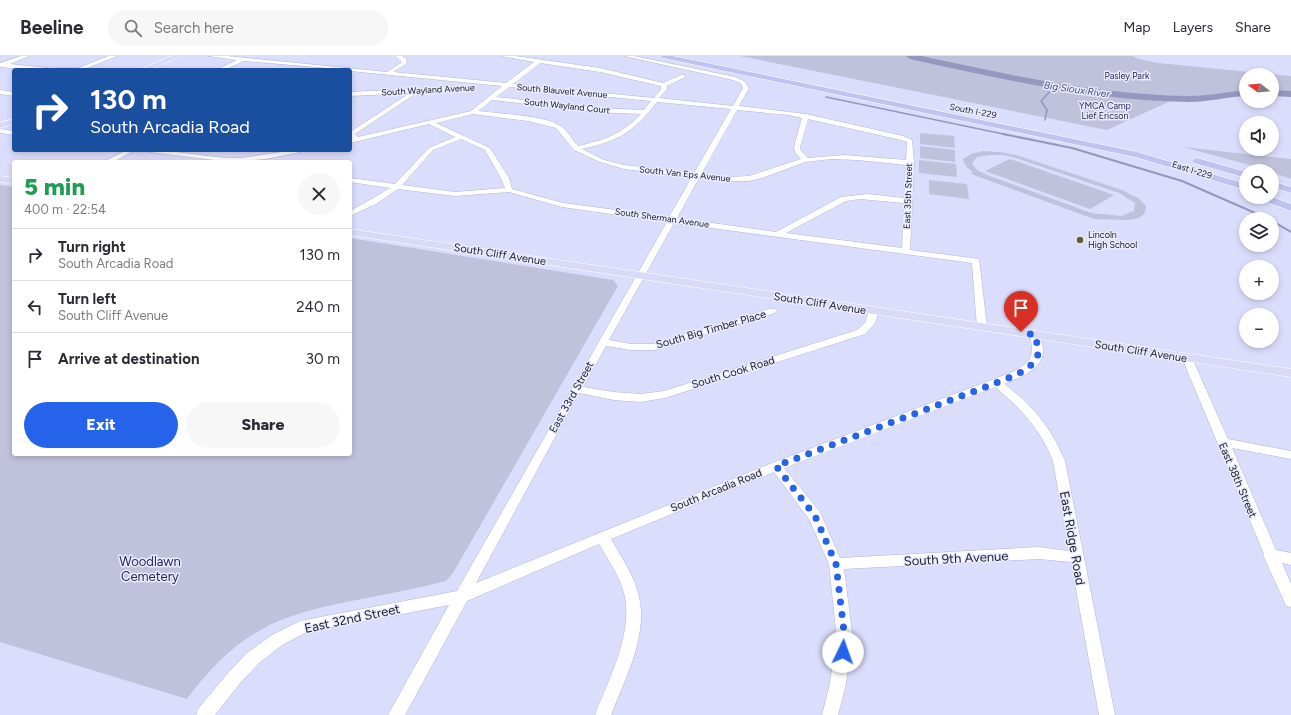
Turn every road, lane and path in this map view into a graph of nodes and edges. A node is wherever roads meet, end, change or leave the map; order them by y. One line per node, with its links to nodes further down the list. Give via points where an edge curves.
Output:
1 (26, 56): 14 (street)
2 (114, 56): 16 (street)
3 (178, 56): 17 (main road)
4 (211, 56): 11 (street, South Blauvelt Avenue)
5 (252, 56): 11 (street)
6 (398, 56): 22 (street, via 404,60 402,64)
7 (504, 56): 13 (street)
8 (627, 56): 32 (street, East 33rd Street, via 742,82 746,88)
9 (663, 56): 12 (highway, South I-229)
10 (698, 56): 20 (highway, South I-229)
11 (244, 59): 18 (street); 19 (street, South Blauvelt Avenue)
12 (680, 59): 20 (highway); 54 (highway, South I-229)
13 (539, 61): 24 (street, via 600,70); 25 (street)
14 (1, 65): 15 (street)
15 (29, 68)
16 (80, 68)
17 (147, 68)
18 (224, 68)
19 (330, 68)
20 (757, 68): 33 (highway, South I-229)
21 (352, 70): 22 (street, South Blauvelt Avenue)
22 (387, 74): 25 (street, South Blauvelt Avenue)
23 (683, 76): 24 (street)
24 (664, 85): 31 (street, via 664,89)
25 (505, 86): 26 (street, South Wayland Avenue); 30 (street); 31 (street, South Blauvelt Avenue)
26 (416, 91): 29 (street, South Wayland Avenue); 42 (street)
27 (0, 92): 28 (street)
28 (12, 94)
29 (352, 94)
30 (490, 98): 34 (street); 35 (street, South Wayland Court, via 597,110)
31 (655, 100): 32 (street, South Blauvelt Avenue); 35 (street)
32 (735, 108): 36 (street, South Blauvelt Avenue); 63 (street, East 33rd Street)
33 (957, 108)
34 (473, 112): 38 (street); 50 (street, South Van Eps Avenue, via 528,118 550,124 558,127)
35 (645, 112): 50 (street, via 620,136)
36 (806, 116): 47 (street, South Blauvelt Avenue); 59 (street, via 797,147 798,152)
37 (12, 122): 39 (main road)
38 (431, 123): 44 (street); 45 (street)
39 (0, 126)
40 (0, 131): 41 (street)
41 (12, 133)
42 (352, 133)
43 (352, 136): 45 (street)
44 (460, 137): 68 (street, via 431,149); 70 (street, via 488,149)
45 (357, 140): 46 (street)
46 (352, 141)
47 (910, 141): 61 (street, East 35th Street)
48 (1132, 145): 49 (highway)
49 (1146, 148)
50 (576, 149): 63 (street, South Van Eps Avenue, via 602,161 624,167)
51 (128, 152): 56 (street)
52 (159, 152): 57 (street)
53 (293, 152): 55 (street)
54 (1137, 155): 67 (highway, East I-229); 71 (highway)
55 (265, 159): 58 (street)
56 (111, 160)
57 (204, 160)
58 (229, 160)
59 (806, 160): 61 (street, South Van Eps Avenue, via 849,157); 63 (street, South Van Eps Avenue, via 744,180)
60 (1190, 160): 62 (highway)
61 (910, 163): 74 (street, East 35th Street)
62 (1239, 174)
63 (696, 175): 79 (street, East 33rd Street)
64 (0, 179): 66 (main road)
65 (352, 180): 68 (street, South Sherman Avenue)
66 (12, 181)
67 (1239, 185)
68 (397, 186): 70 (street, South Sherman Avenue, via 455,194); 78 (street)
69 (1279, 186): 72 (highway)
70 (509, 190): 79 (street, South Sherman Avenue, via 562,205)
71 (1239, 190)
72 (1291, 190)
73 (1279, 198): 75 (highway)
74 (908, 201): 81 (street, via 867,196 844,199); 82 (street, East 35th Street)
75 (1291, 202)
76 (1279, 203): 77 (highway)
77 (1291, 208)
78 (352, 213)
79 (671, 219): 81 (street, South Sherman Avenue); 83 (street, East 33rd Street)
80 (352, 232): 83 (main road, South Cliff Avenue)
81 (778, 234): 82 (street, South Sherman Avenue)
82 (906, 251): 86 (street, South Sherman Avenue, via 976,261)
83 (640, 275): 85 (main road, South Cliff Avenue); 88 (street, East 33rd Street)
84 (772, 311): 88 (street, South Big Timber Place, via 654,347 631,347)
85 (874, 311): 86 (main road, South Cliff Avenue); 92 (street, South Cook Road, via 872,322 861,332 665,394 640,398)
86 (982, 327): 87 (main road, South Cliff Avenue)
87 (1035, 335): 89 (main road, South Cliff Avenue); 91 (street, South Arcadia Road, via 1038,354 1032,364)
88 (602, 342): 92 (street, East 33rd Street)
89 (1187, 358): 90 (main road, South Cliff Avenue); 93 (street, East 38th Street)
90 (1291, 373)
91 (996, 383): 95 (street, South Arcadia Road); 98 (street, East Ridge Road, via 1029,411 1053,443 1059,461)
92 (576, 389): 101 (street, East 33rd Street)
93 (1222, 442): 94 (street); 97 (street, East 38th Street)
94 (1291, 455)
95 (776, 466): 96 (street, South Arcadia Road); 100 (street, via 815,516)
96 (602, 537): 101 (street, South Arcadia Road); 105 (street, via 628,584 634,617 628,643)
97 (1270, 555): 99 (street); 102 (street, East 38th Street)
98 (1076, 557): 100 (street, South 9th Avenue, via 1039,553); 107 (street, East Ridge Road)
99 (1291, 559)
100 (836, 564): 106 (street, via 845,640)
101 (462, 596): 103 (street, East 32nd Street, via 306,626 277,640 252,658); 104 (street, East 33rd Street)
102 (1291, 601)
103 (204, 715)
104 (396, 715)
105 (603, 715)
106 (830, 715)
107 (1107, 715)

